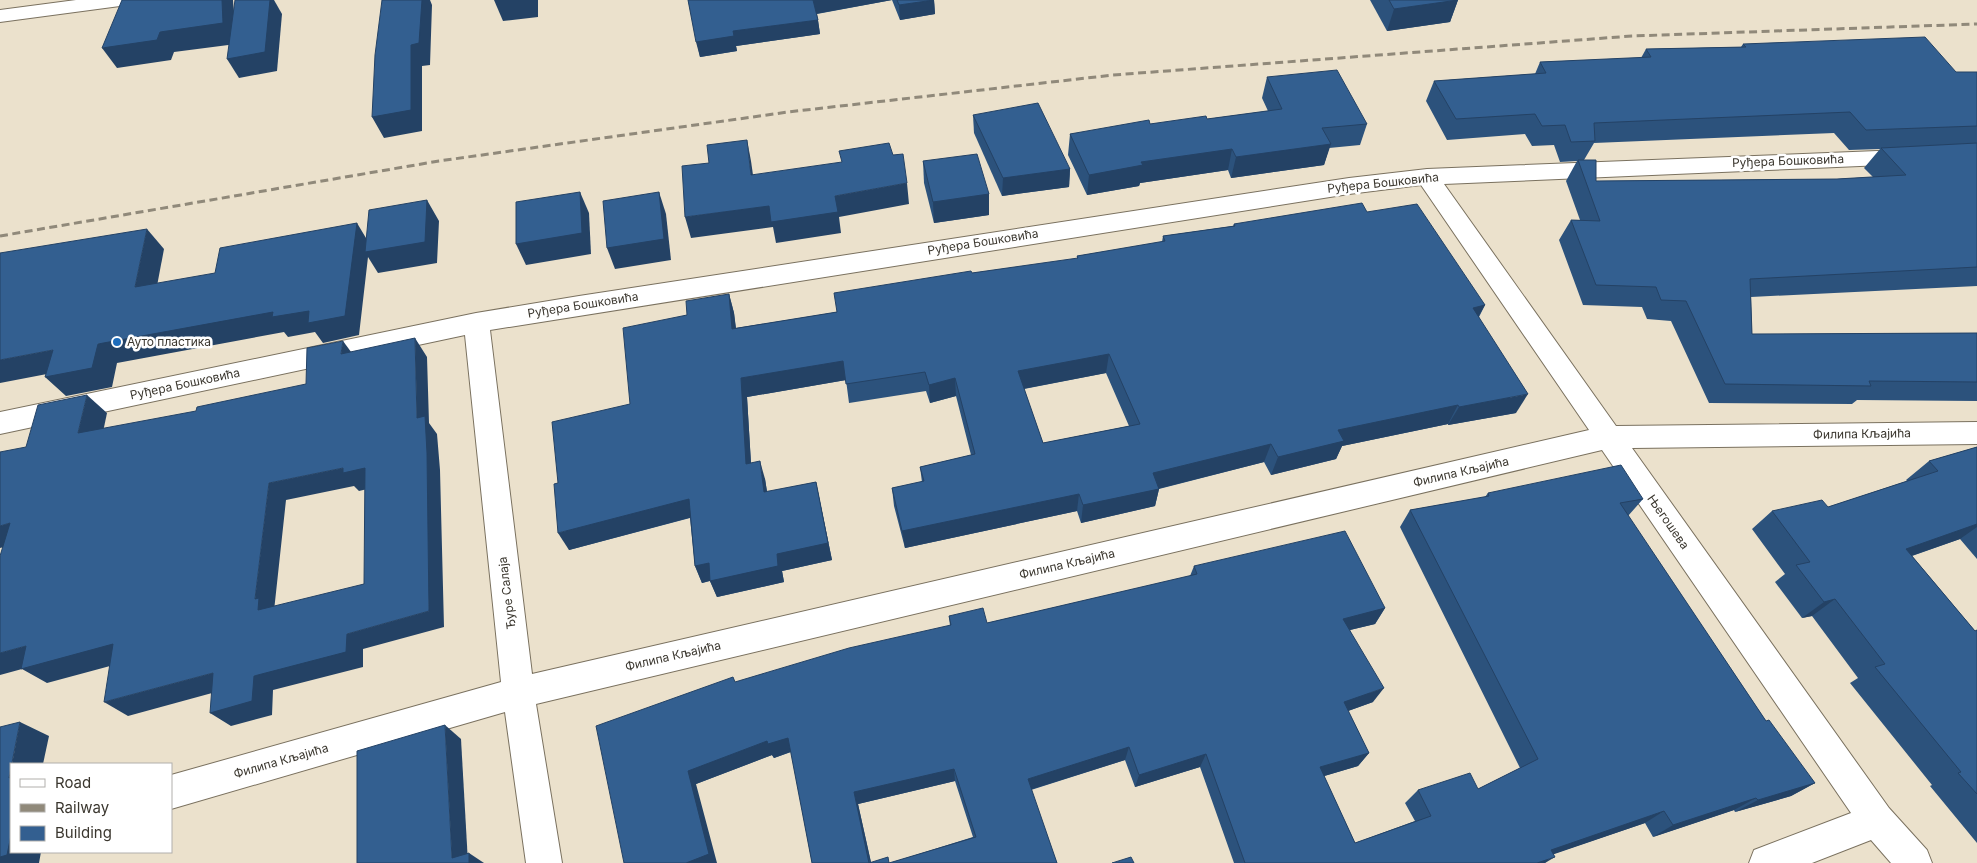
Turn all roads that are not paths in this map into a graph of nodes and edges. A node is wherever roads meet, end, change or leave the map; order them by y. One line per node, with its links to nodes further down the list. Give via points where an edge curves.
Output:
1 (120, 0): 2 (street)
2 (0, 16)
3 (1977, 154): 4 (street, Руђера Бошковића)
4 (1428, 177): 5 (street, Руђера Бошковића, via 1310,192); 8 (street, Његошева)
5 (476, 323): 6 (street, Руђера Бошковића); 9 (street, Ђуре Салаја)
6 (0, 423)
7 (1977, 433): 8 (street, Филипа Кљајића)
8 (1608, 437): 9 (street, Филипа Кљајића); 11 (street, Његошева)
9 (518, 693): 10 (street, Филипа Кљајића); 12 (street, Ђуре Салаја)
10 (172, 792)
11 (1877, 820): 13 (street); 14 (street, Његошева)
12 (544, 863)
13 (1766, 863)
14 (1914, 863)

